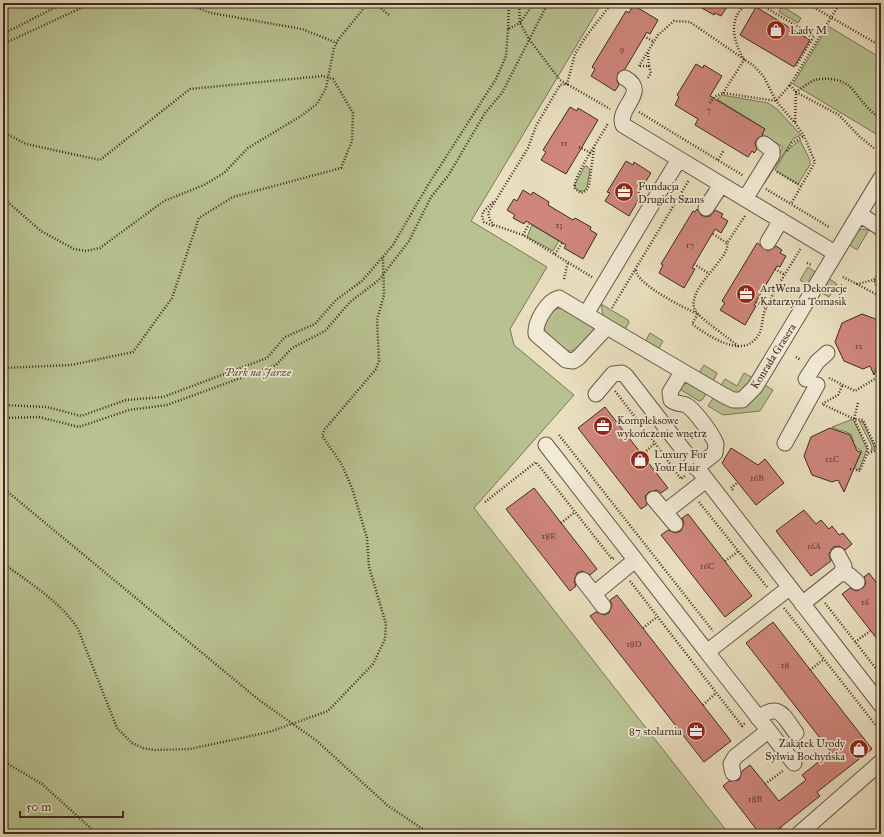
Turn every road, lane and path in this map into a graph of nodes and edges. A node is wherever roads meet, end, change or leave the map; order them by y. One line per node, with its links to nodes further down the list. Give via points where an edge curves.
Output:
1 (64, 3): 21 (path)
2 (92, 3): 28 (path)
3 (183, 3): 27 (path, via 211,13 302,29)
4 (368, 3): 27 (path)
5 (374, 3): 17 (path)
6 (508, 3): 20 (path)
7 (519, 3): 19 (path)
8 (534, 3): 19 (path)
9 (548, 3): 24 (path)
10 (612, 3): 38 (path, via 575,54)
11 (748, 3): 31 (path, via 735,19 733,29 737,48)
12 (768, 3): 23 (path, via 768,9)
13 (806, 3): 18 (path)
14 (840, 3): 18 (path)
15 (874, 3): 16 (path)
16 (881, 7)
17 (389, 15)
18 (832, 16): 25 (path); 29 (path)
19 (520, 23): 20 (path); 24 (path)
20 (508, 28): 85 (path, via 506,56 496,79 393,245)
21 (3, 34)
22 (644, 36): 26 (path)
23 (814, 36): 25 (path); 34 (path)
24 (529, 39): 38 (path, via 560,80); 92 (path, via 502,93 485,113 448,176 431,197 409,241)
25 (818, 39): 39 (path)
26 (654, 42): 30 (path); 31 (path, via 674,21 690,22)
27 (336, 43): 36 (path)
28 (3, 44)
29 (881, 46)
30 (648, 53): 32 (path); 33 (path)
31 (744, 60): 41 (path); 42 (path, via 764,77)
32 (640, 66): 33 (path); 35 (path)
33 (649, 66): 37 (path, via 651,73)
34 (796, 66)
35 (631, 74): 56 (street, via 630,81 635,90 621,116 623,125)
36 (328, 78): 49 (path, via 322,76 190,89 100,160 26,144); 64 (path, via 323,95 317,104 301,116 248,148 224,173 204,185 164,201 100,248 86,251 74,249 41,231); 110 (path, via 333,79 353,113 352,141 342,168 233,197 199,218 172,298 133,352 71,365)
37 (646, 81)
38 (567, 84): 45 (path); 65 (path, via 560,85 536,126 528,148)
39 (790, 85): 40 (path); 42 (path)
40 (796, 92): 46 (path, via 814,80 835,80 853,88 858,98); 48 (path); 53 (path, via 839,115)
41 (723, 94): 42 (path); 43 (path, via 714,97)
42 (776, 101): 48 (path)
43 (710, 103)
44 (636, 109): 57 (path)
45 (613, 112)
46 (881, 119)
47 (611, 123): 52 (path)
48 (795, 123): 63 (path, via 804,136 815,162)
49 (3, 132)
50 (764, 144): 61 (street, via 772,150 772,155)
51 (579, 147): 55 (path)
52 (594, 148): 55 (path); 55 (path, via 589,186 581,193 575,189 574,183)
53 (876, 149)
54 (724, 150): 57 (path)
55 (591, 153)
56 (679, 159): 62 (street); 104 (street)
57 (718, 160): 61 (path)
58 (775, 171): 63 (path)
59 (693, 174): 89 (path)
60 (881, 178): 69 (street, Konrada Grasera)
61 (755, 183): 66 (path); 67 (street)
62 (721, 185): 67 (street); 68 (street)
63 (801, 186): 66 (path)
64 (3, 198)
65 (496, 199): 74 (path, via 488,213 490,220); 74 (path, via 482,217 484,222)
66 (790, 204): 75 (path)
67 (746, 206): 70 (path); 72 (street)
68 (706, 208)
69 (859, 214): 76 (street); 83 (street, Konrada Grasera)
70 (745, 216): 71 (path); 82 (path)
71 (750, 220)
72 (781, 220): 80 (street); 83 (street)
73 (529, 224): 78 (path)
74 (497, 227): 78 (path)
75 (829, 227)
76 (881, 228)
77 (713, 234): 82 (path)
78 (523, 235): 84 (path)
79 (805, 241): 93 (path)
80 (768, 242)
81 (562, 243): 84 (path)
82 (727, 243): 91 (path, via 728,248 724,255)
83 (835, 253): 111 (street, Konrada Grasera, via 746,398 733,400)
84 (555, 254): 86 (path)
85 (382, 257): 92 (path); 118 (path, via 362,281 336,300 315,324 285,337 267,358 163,397 126,400 81,416 47,407)
86 (568, 262): 96 (path); 97 (path)
87 (694, 264): 91 (path)
88 (881, 268): 98 (path)
89 (636, 269): 102 (path); 105 (path, via 638,278 648,286)
90 (775, 269): 93 (path)
91 (708, 273): 105 (path, via 695,296 694,305)
92 (384, 275): 119 (path, via 350,302 325,331 292,348 276,365 167,405 129,410 79,427 39,417); 166 (path, via 384,295 377,320 379,361 376,369 325,428 322,436 341,463 358,506 367,538 369,567 386,624 385,640 373,664 328,711)
93 (785, 275): 103 (path)
94 (843, 277): 99 (path)
95 (881, 278): 98 (path)
96 (564, 279)
97 (595, 279)
98 (874, 280): 99 (path); 100 (path)
99 (857, 284): 100 (path)
100 (881, 297)
101 (756, 302): 103 (path)
102 (612, 308)
103 (767, 308): 107 (path, via 758,335 752,342)
104 (586, 314): 106 (street, Konrada Grasera); 106 (street, Konrada Grasera, via 559,298 554,299 535,327 536,334 566,360 573,361)
105 (698, 314): 107 (path); 107 (path, via 692,324 726,344)
106 (607, 327): 111 (street, Konrada Grasera)
107 (738, 346)
108 (827, 353): 113 (street)
109 (796, 357): 113 (path)
110 (3, 368)
111 (682, 372): 129 (street, via 670,392 671,400 691,409 716,444 714,453)
112 (881, 375): 115 (path, via 855,391)
113 (812, 377): 115 (path); 123 (street)
114 (607, 381): 116 (street); 122 (path); 129 (street, via 617,372 626,376)
115 (842, 386): 120 (path, via 838,395 822,404)
116 (596, 394)
117 (858, 403): 120 (path)
118 (3, 405)
119 (3, 418)
120 (854, 419): 126 (path, via 863,420); 127 (path, via 868,448)
121 (559, 435): 156 (path)
122 (654, 443): 128 (path); 129 (path, via 682,479)
123 (785, 443)
124 (546, 445): 142 (street)
125 (881, 448): 126 (path)
126 (877, 450): 127 (path)
127 (867, 454): 130 (path, via 860,471)
128 (642, 455)
129 (696, 468): 131 (street)
130 (850, 469)
131 (709, 484): 136 (street); 139 (street); 140 (path, via 698,500)
132 (3, 488): 166 (path, via 259,700)
133 (654, 499): 136 (street)
134 (485, 502): 135 (path, via 536,462)
135 (575, 512): 137 (path); 142 (path, via 612,559)
136 (665, 512): 138 (street)
137 (561, 523)
138 (675, 524)
139 (753, 540): 140 (path); 148 (street)
140 (738, 552): 143 (path); 150 (path)
141 (838, 555): 145 (street, via 844,566)
142 (634, 560): 149 (street); 153 (path, via 629,582); 158 (street)
143 (725, 561)
144 (3, 563): 166 (path, via 62,608 71,618 78,629 117,728 132,743 154,750 190,749 269,732)
145 (841, 573): 147 (street, via 849,575); 152 (street)
146 (583, 580): 149 (street)
147 (857, 582)
148 (789, 588): 150 (street); 152 (street)
149 (594, 594): 151 (street)
150 (776, 598): 156 (street); 159 (path)
151 (603, 606)
152 (805, 608): 157 (path, via 822,600); 164 (street)
153 (657, 617): 154 (path); 162 (path)
154 (643, 628)
155 (870, 631): 157 (path)
156 (720, 641): 158 (street)
157 (855, 642): 161 (path)
158 (707, 652): 165 (street)
159 (824, 659): 160 (path); 168 (path)
160 (810, 670)
161 (881, 675)
162 (716, 693): 163 (path); 165 (path, via 742,726)
163 (703, 705)
164 (881, 705)
165 (757, 716): 167 (street); 169 (street, via 768,710 776,710)
166 (293, 724): 177 (path, via 317,741 387,805)
167 (768, 731): 172 (street); 173 (street, via 735,757 730,764)
168 (881, 732)
169 (796, 733)
170 (3, 761): 176 (path, via 42,784)
171 (881, 762): 179 (street)
172 (794, 763): 174 (path)
173 (733, 773)
174 (765, 784)
175 (780, 828): 178 (path)
176 (96, 834)
177 (430, 834)
178 (786, 834)
179 (799, 834)

